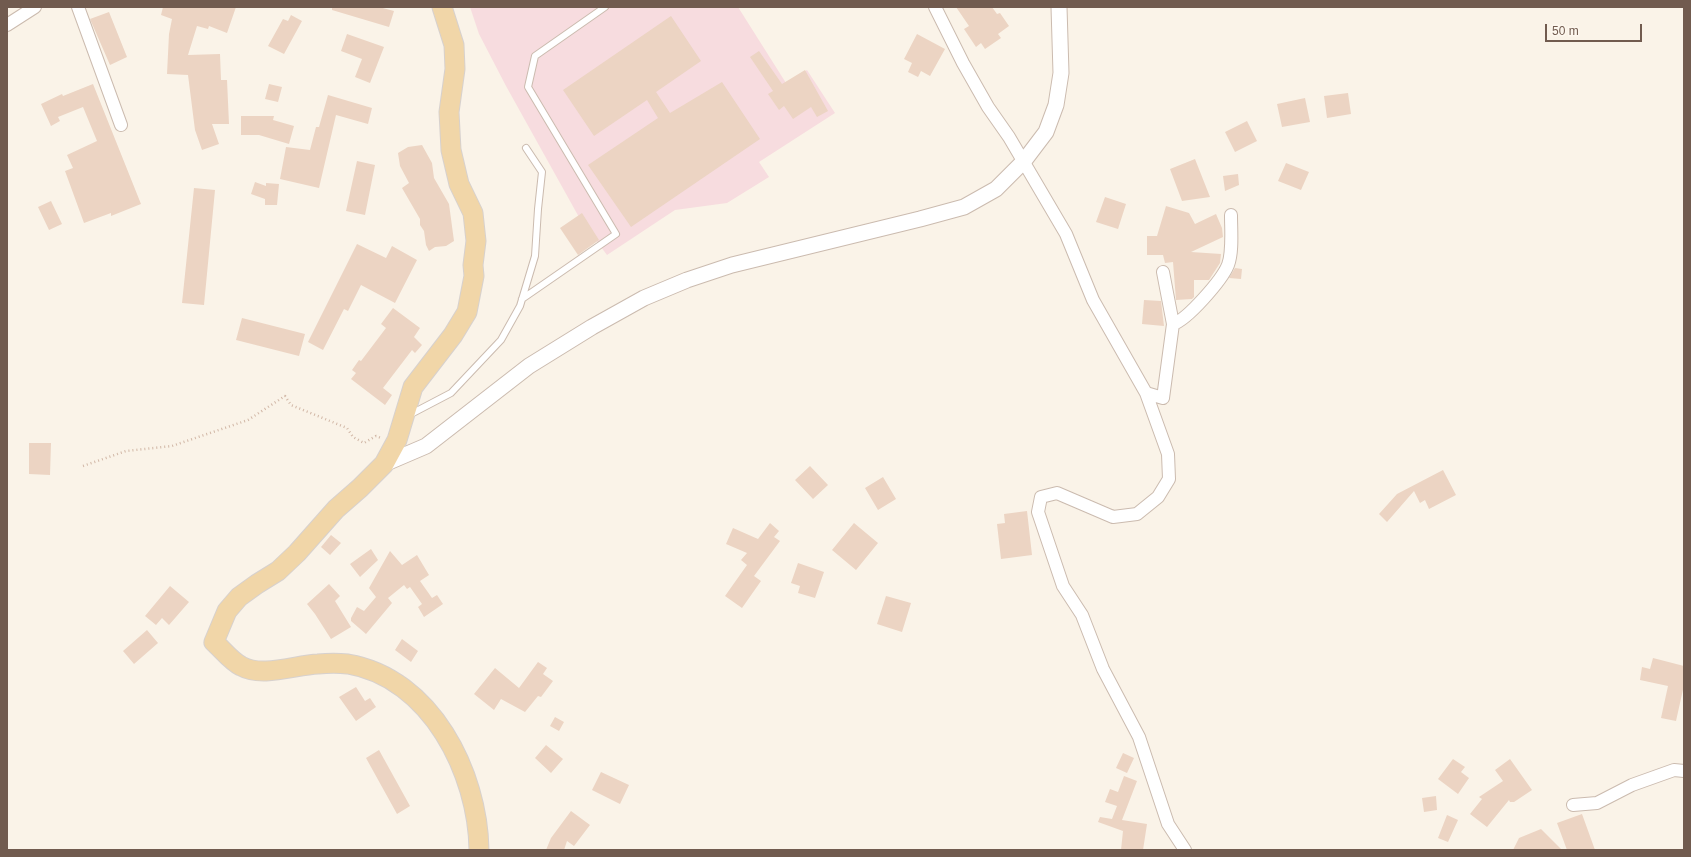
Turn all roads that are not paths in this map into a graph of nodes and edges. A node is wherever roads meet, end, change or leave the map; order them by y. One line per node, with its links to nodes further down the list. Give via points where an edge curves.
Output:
1 (35, 7): 9 (street)
2 (78, 7): 10 (street)
3 (442, 7): 18 (main road, via 454,45 455,70 449,112 451,150 459,184 473,213 476,241 474,276 467,312 453,335 413,387)
4 (593, 7): 8 (lane)
5 (605, 7): 8 (lane)
6 (935, 7): 12 (street, via 988,107)
7 (1059, 7): 12 (street, via 1061,73 1056,105 1046,132)
8 (597, 13): 15 (lane, via 535,56 528,87 616,234)
9 (7, 25)
10 (122, 125)
11 (526, 148): 15 (lane, via 542,172 536,256)
12 (1024, 161): 17 (street, via 1066,234 1093,300); 19 (street, via 996,189 964,207 732,265 644,298 592,326 529,366 426,446)
13 (1231, 215): 16 (street, via 1232,240 1228,265 1196,306 1179,322)
14 (1163, 272): 16 (street)
15 (522, 299): 18 (lane, via 501,340 451,392)
16 (1173, 324): 17 (street, via 1163,398)
17 (1146, 393): 23 (street, via 1168,454 1169,479 1158,497 1138,514 1113,517 1057,493 1041,497 1038,512 1063,586 1082,615 1103,669 1139,737 1168,824)
18 (402, 419): 19 (main road, via 394,445)
19 (384, 464): 22 (main road, via 336,508 297,554 278,571 239,597 227,611 214,642 240,666 255,671 318,664 348,664 377,672 419,701 443,729 460,763 471,794)
20 (1684, 771): 21 (street, via 1674,770 1632,785 1597,803)
21 (1573, 805)
22 (479, 850)
23 (1185, 850)

